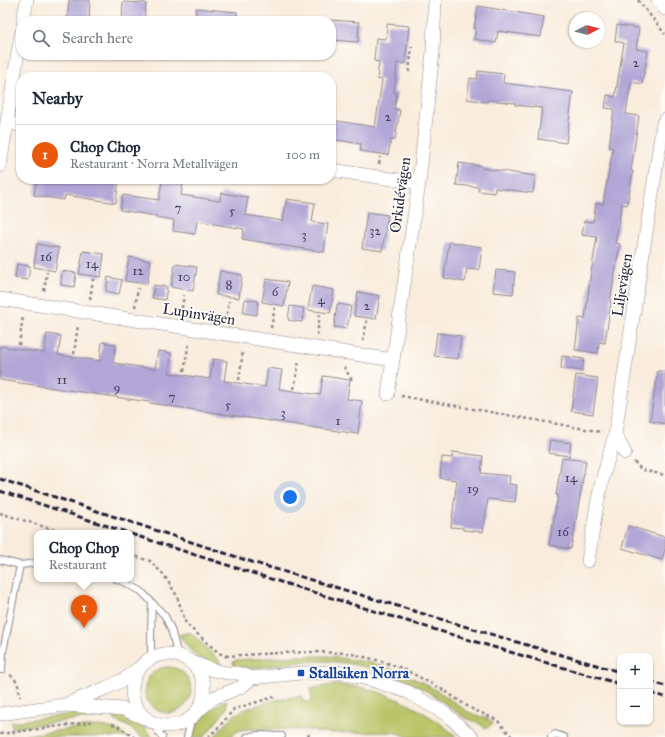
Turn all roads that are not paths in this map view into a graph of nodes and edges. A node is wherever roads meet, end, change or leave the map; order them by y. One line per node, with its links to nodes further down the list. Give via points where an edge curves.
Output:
1 (26, 0): 5 (street)
2 (435, 0): 12 (street, Orkidévägen, via 434,52)
3 (658, 0): 4 (street)
4 (665, 9)
5 (24, 16)
6 (17, 60): 8 (street)
7 (665, 120): 16 (street, Liljevägen)
8 (6, 123): 9 (street); 10 (street)
9 (16, 124)
10 (0, 166)
11 (336, 171): 12 (street)
12 (419, 183): 14 (street, Orkidévägen)
13 (0, 299): 14 (street, Lupinvägen)
14 (393, 360): 15 (street, Orkidévägen)
15 (388, 394)
16 (615, 434): 17 (street); 19 (street, Liljevägen, via 599,497)
17 (625, 453)
18 (0, 560): 21 (lane)
19 (588, 561)
20 (34, 563): 21 (lane)
21 (20, 565): 27 (lane)
22 (124, 582): 23 (lane, via 141,591)
23 (152, 603): 24 (lane); 25 (lane, via 165,616)
24 (151, 658): 25 (street, via 169,654); 26 (street)
25 (184, 658): 28 (street, via 213,670 238,673); 31 (street, via 197,669 204,690 202,702)
26 (140, 668): 29 (street, via 123,680); 32 (street, via 134,678 133,700)
27 (1, 670)
28 (252, 678): 31 (street, via 241,686 213,698); 38 (street, via 337,672 372,680 408,692 446,714)
29 (64, 705): 30 (street); 32 (street, via 123,709)
30 (0, 714)
31 (194, 714): 32 (street, via 183,723 172,726 161,726); 36 (lane)
32 (148, 720): 35 (lane)
33 (282, 736): 37 (lane)
34 (553, 736): 39 (lane)
35 (162, 737)
36 (187, 737)
37 (247, 737)
38 (472, 737)
39 (564, 737)

